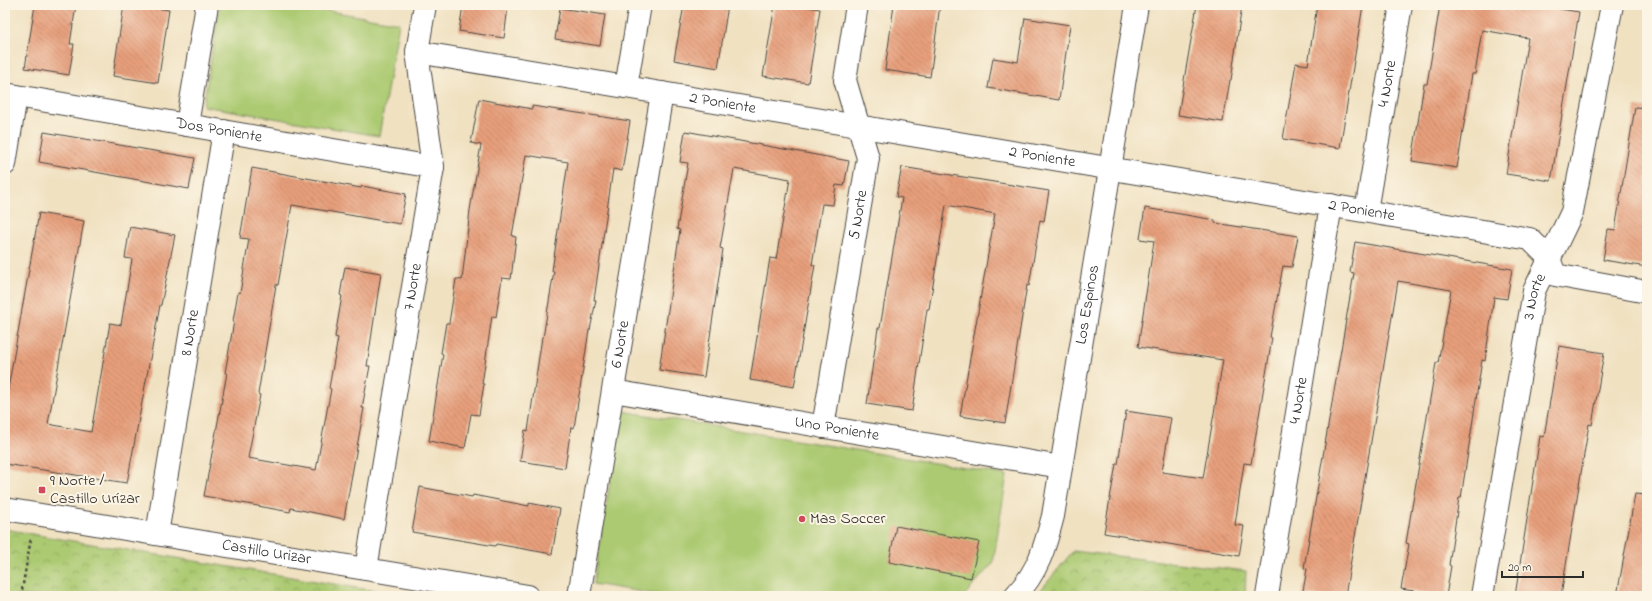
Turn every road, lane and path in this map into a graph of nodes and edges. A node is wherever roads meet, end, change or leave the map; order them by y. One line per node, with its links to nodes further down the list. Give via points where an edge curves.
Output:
1 (207, 5): 12 (street)
2 (425, 5): 8 (street, 7 Norte)
3 (640, 5): 9 (street)
4 (857, 5): 13 (street, 5 Norte, via 845,80)
5 (1137, 5): 17 (street, Los Espinos)
6 (1401, 5): 19 (street, 4 Norte)
7 (1612, 5): 20 (street, 3 Norte, via 1572,212)
8 (417, 52): 9 (street, 2 Poniente); 16 (street, 7 Norte)
9 (626, 87): 10 (street, 2 Poniente)
10 (662, 93): 13 (street, 2 Poniente); 22 (street, 6 Norte)
11 (11, 95): 12 (street, Dos Poniente); 15 (street)
12 (187, 125): 14 (street, Dos Poniente)
13 (858, 126): 17 (street, 2 Poniente); 23 (street, 5 Norte, via 868,158)
14 (224, 131): 16 (street, Dos Poniente); 27 (street, 8 Norte)
15 (5, 164)
16 (434, 167): 28 (street, 7 Norte)
17 (1110, 168): 18 (street, 2 Poniente); 24 (street, Los Espinos)
18 (1331, 205): 19 (street, 2 Poniente); 34 (street, 4 Norte)
19 (1366, 211): 20 (street, 2 Poniente, via 1530,238)
20 (1549, 258): 21 (street, 2 Poniente, via 1555,275); 35 (street, 3 Norte, via 1534,291)
21 (1647, 292)
22 (613, 391): 23 (street, Uno Poniente); 32 (street, 6 Norte)
23 (823, 427): 24 (street, Uno Poniente)
24 (1061, 466): 33 (street, Los Espinos, via 1053,516 1040,559 1030,578)
25 (5, 509): 26 (street, Castillo Urizar)
26 (36, 514): 27 (street, Castillo Urizar); 29 (path)
27 (157, 534): 28 (street, Castillo Urizar)
28 (366, 569): 31 (street, Castillo Urizar)
29 (21, 595): 30 (path)
30 (29, 596)
31 (528, 596)
32 (579, 596)
33 (1015, 596)
34 (1266, 596)
35 (1482, 596)

